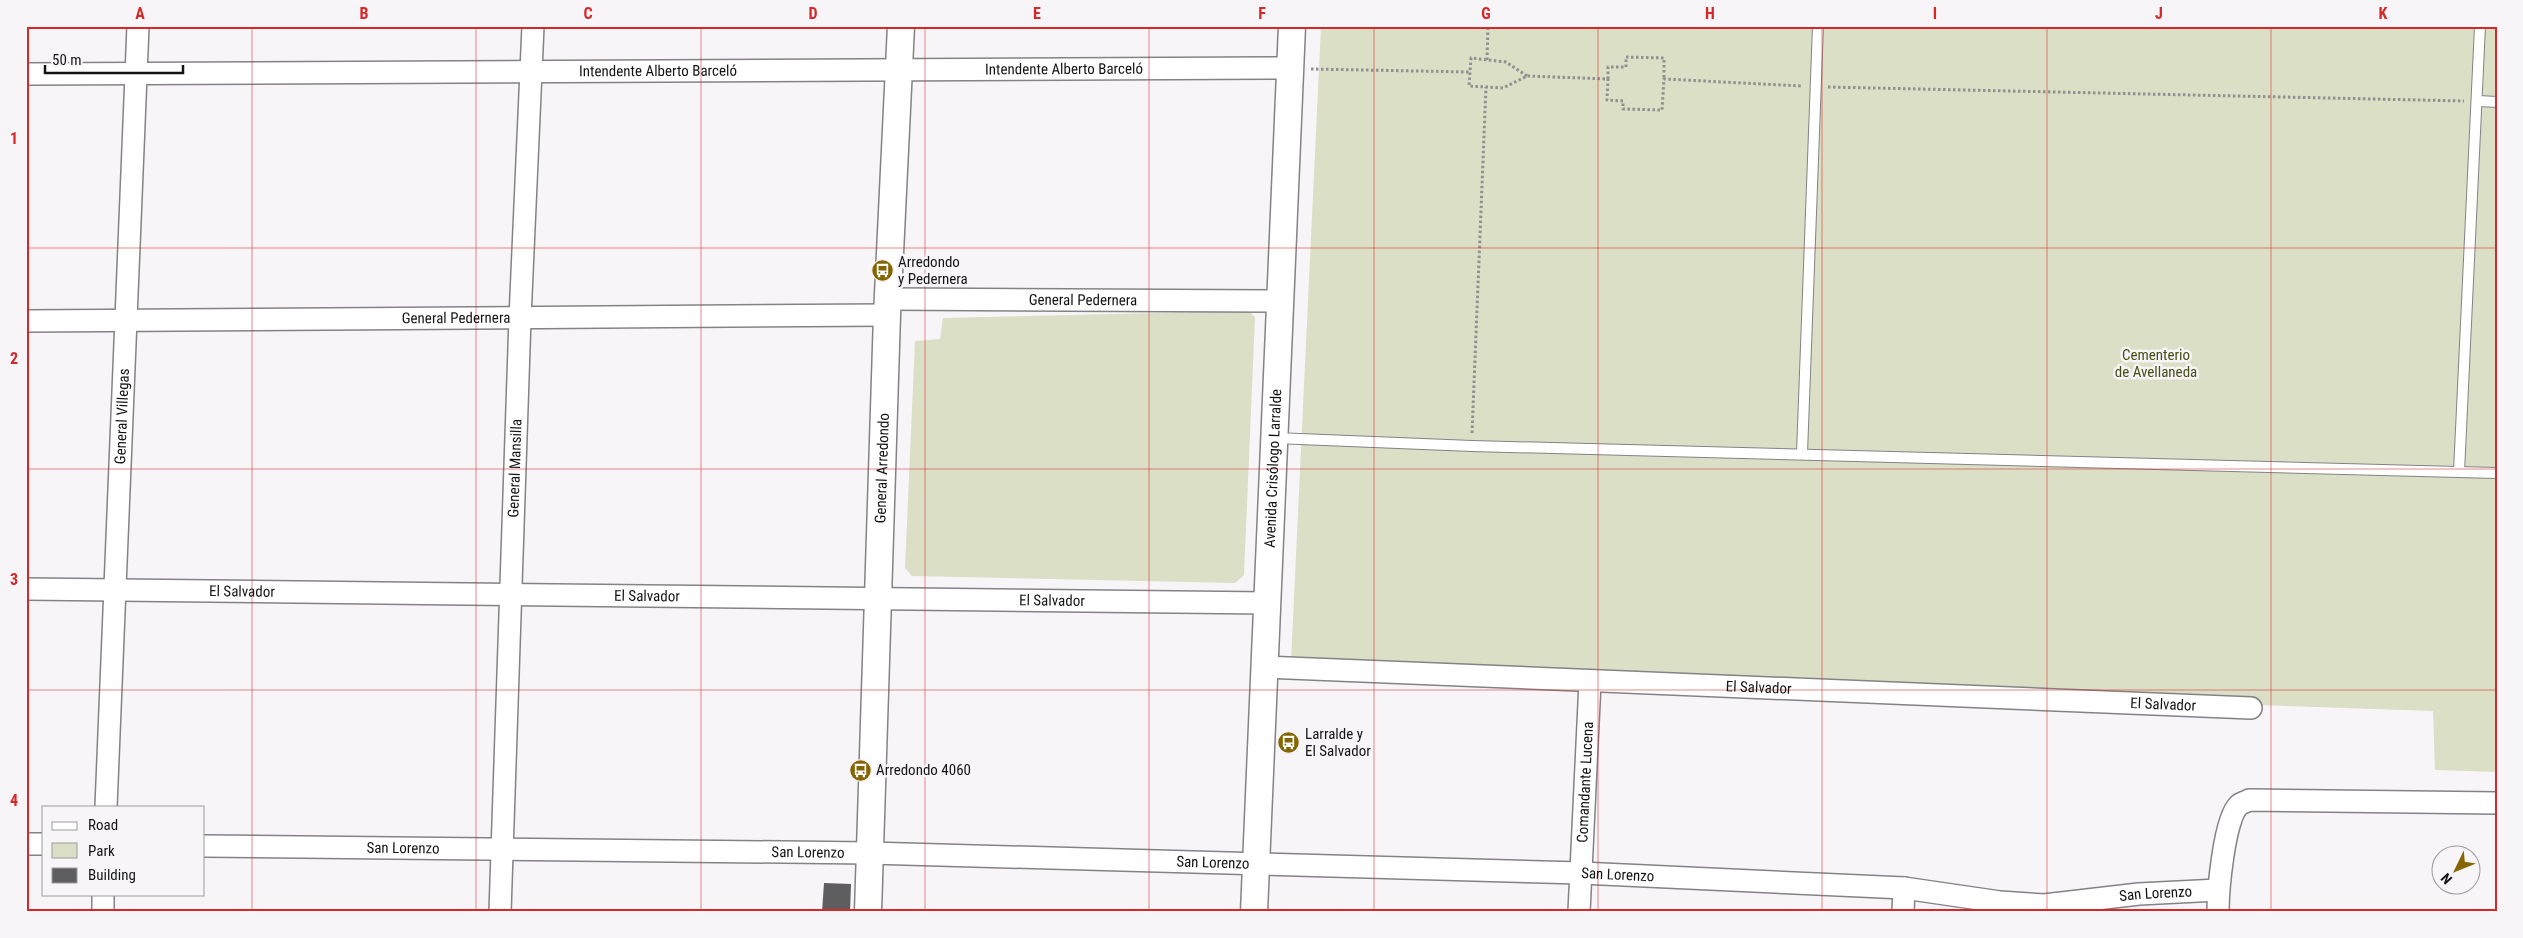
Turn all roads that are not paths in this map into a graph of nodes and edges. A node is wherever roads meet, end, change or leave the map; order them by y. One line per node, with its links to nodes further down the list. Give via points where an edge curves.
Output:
1 (138, 26): 10 (street, General Villegas)
2 (533, 26): 9 (street, General Mansilla)
3 (901, 26): 8 (street, General Arredondo)
4 (1292, 26): 7 (street, Avenida Crisólogo Larralde)
5 (1818, 26): 20 (lane)
6 (2480, 26): 12 (lane)
7 (1290, 68): 8 (street, Intendente Alberto Barceló); 14 (street, Avenida Crisólogo Larralde)
8 (900, 69): 9 (street, Intendente Alberto Barceló); 15 (street, General Arredondo)
9 (532, 71): 10 (street, Intendente Alberto Barceló); 16 (street, General Mansilla)
10 (136, 73): 11 (street, Intendente Alberto Barceló); 17 (street, General Villegas)
11 (26, 74)
12 (2478, 101): 13 (lane); 21 (lane)
13 (2497, 102)
14 (1279, 301): 15 (street, General Pedernera); 19 (street, Avenida Crisólogo Larralde)
15 (887, 307): 16 (street, General Pedernera); 26 (street, General Arredondo)
16 (520, 318): 17 (street, General Pedernera); 25 (street, General Mansilla)
17 (125, 320): 18 (street, General Pedernera); 24 (street, General Villegas)
18 (26, 321)
19 (1275, 438): 20 (lane); 27 (street, Avenida Crisólogo Larralde)
20 (1802, 453): 21 (lane)
21 (2459, 472): 22 (lane)
22 (2497, 473)
23 (26, 589): 24 (street, El Salvador)
24 (115, 590): 25 (street, El Salvador); 32 (street, General Villegas)
25 (511, 594): 26 (street, El Salvador); 36 (street, General Mansilla)
26 (878, 598): 27 (street, El Salvador); 37 (street, General Arredondo)
27 (1268, 603): 28 (street, Avenida Crisólogo Larralde)
28 (1265, 667): 29 (street, El Salvador); 38 (street, Avenida Crisólogo Larralde)
29 (1590, 682): 30 (street, El Salvador); 39 (street, Comandante Lucena)
30 (2251, 708)
31 (2497, 803): 41 (street, via 2249,800 2239,805 2232,816)
32 (106, 806)
33 (26, 844): 34 (street)
34 (42, 844)
35 (205, 846): 36 (street, San Lorenzo)
36 (502, 848): 37 (street, San Lorenzo); 44 (street, General Mansilla)
37 (870, 853): 38 (street, San Lorenzo); 45 (street, General Arredondo)
38 (1256, 862): 39 (street, San Lorenzo); 46 (street, Avenida Crisólogo Larralde)
39 (1581, 872): 40 (street, San Lorenzo); 47 (street, Comandante Lucena)
40 (1904, 888): 41 (street, San Lorenzo, via 2044,905 2139,894); 48 (street)
41 (2218, 890): 49 (street)
42 (103, 896): 43 (street)
43 (103, 912)
44 (500, 912)
45 (868, 912)
46 (1254, 912)
47 (1579, 912)
48 (1903, 912)
49 (2218, 912)

